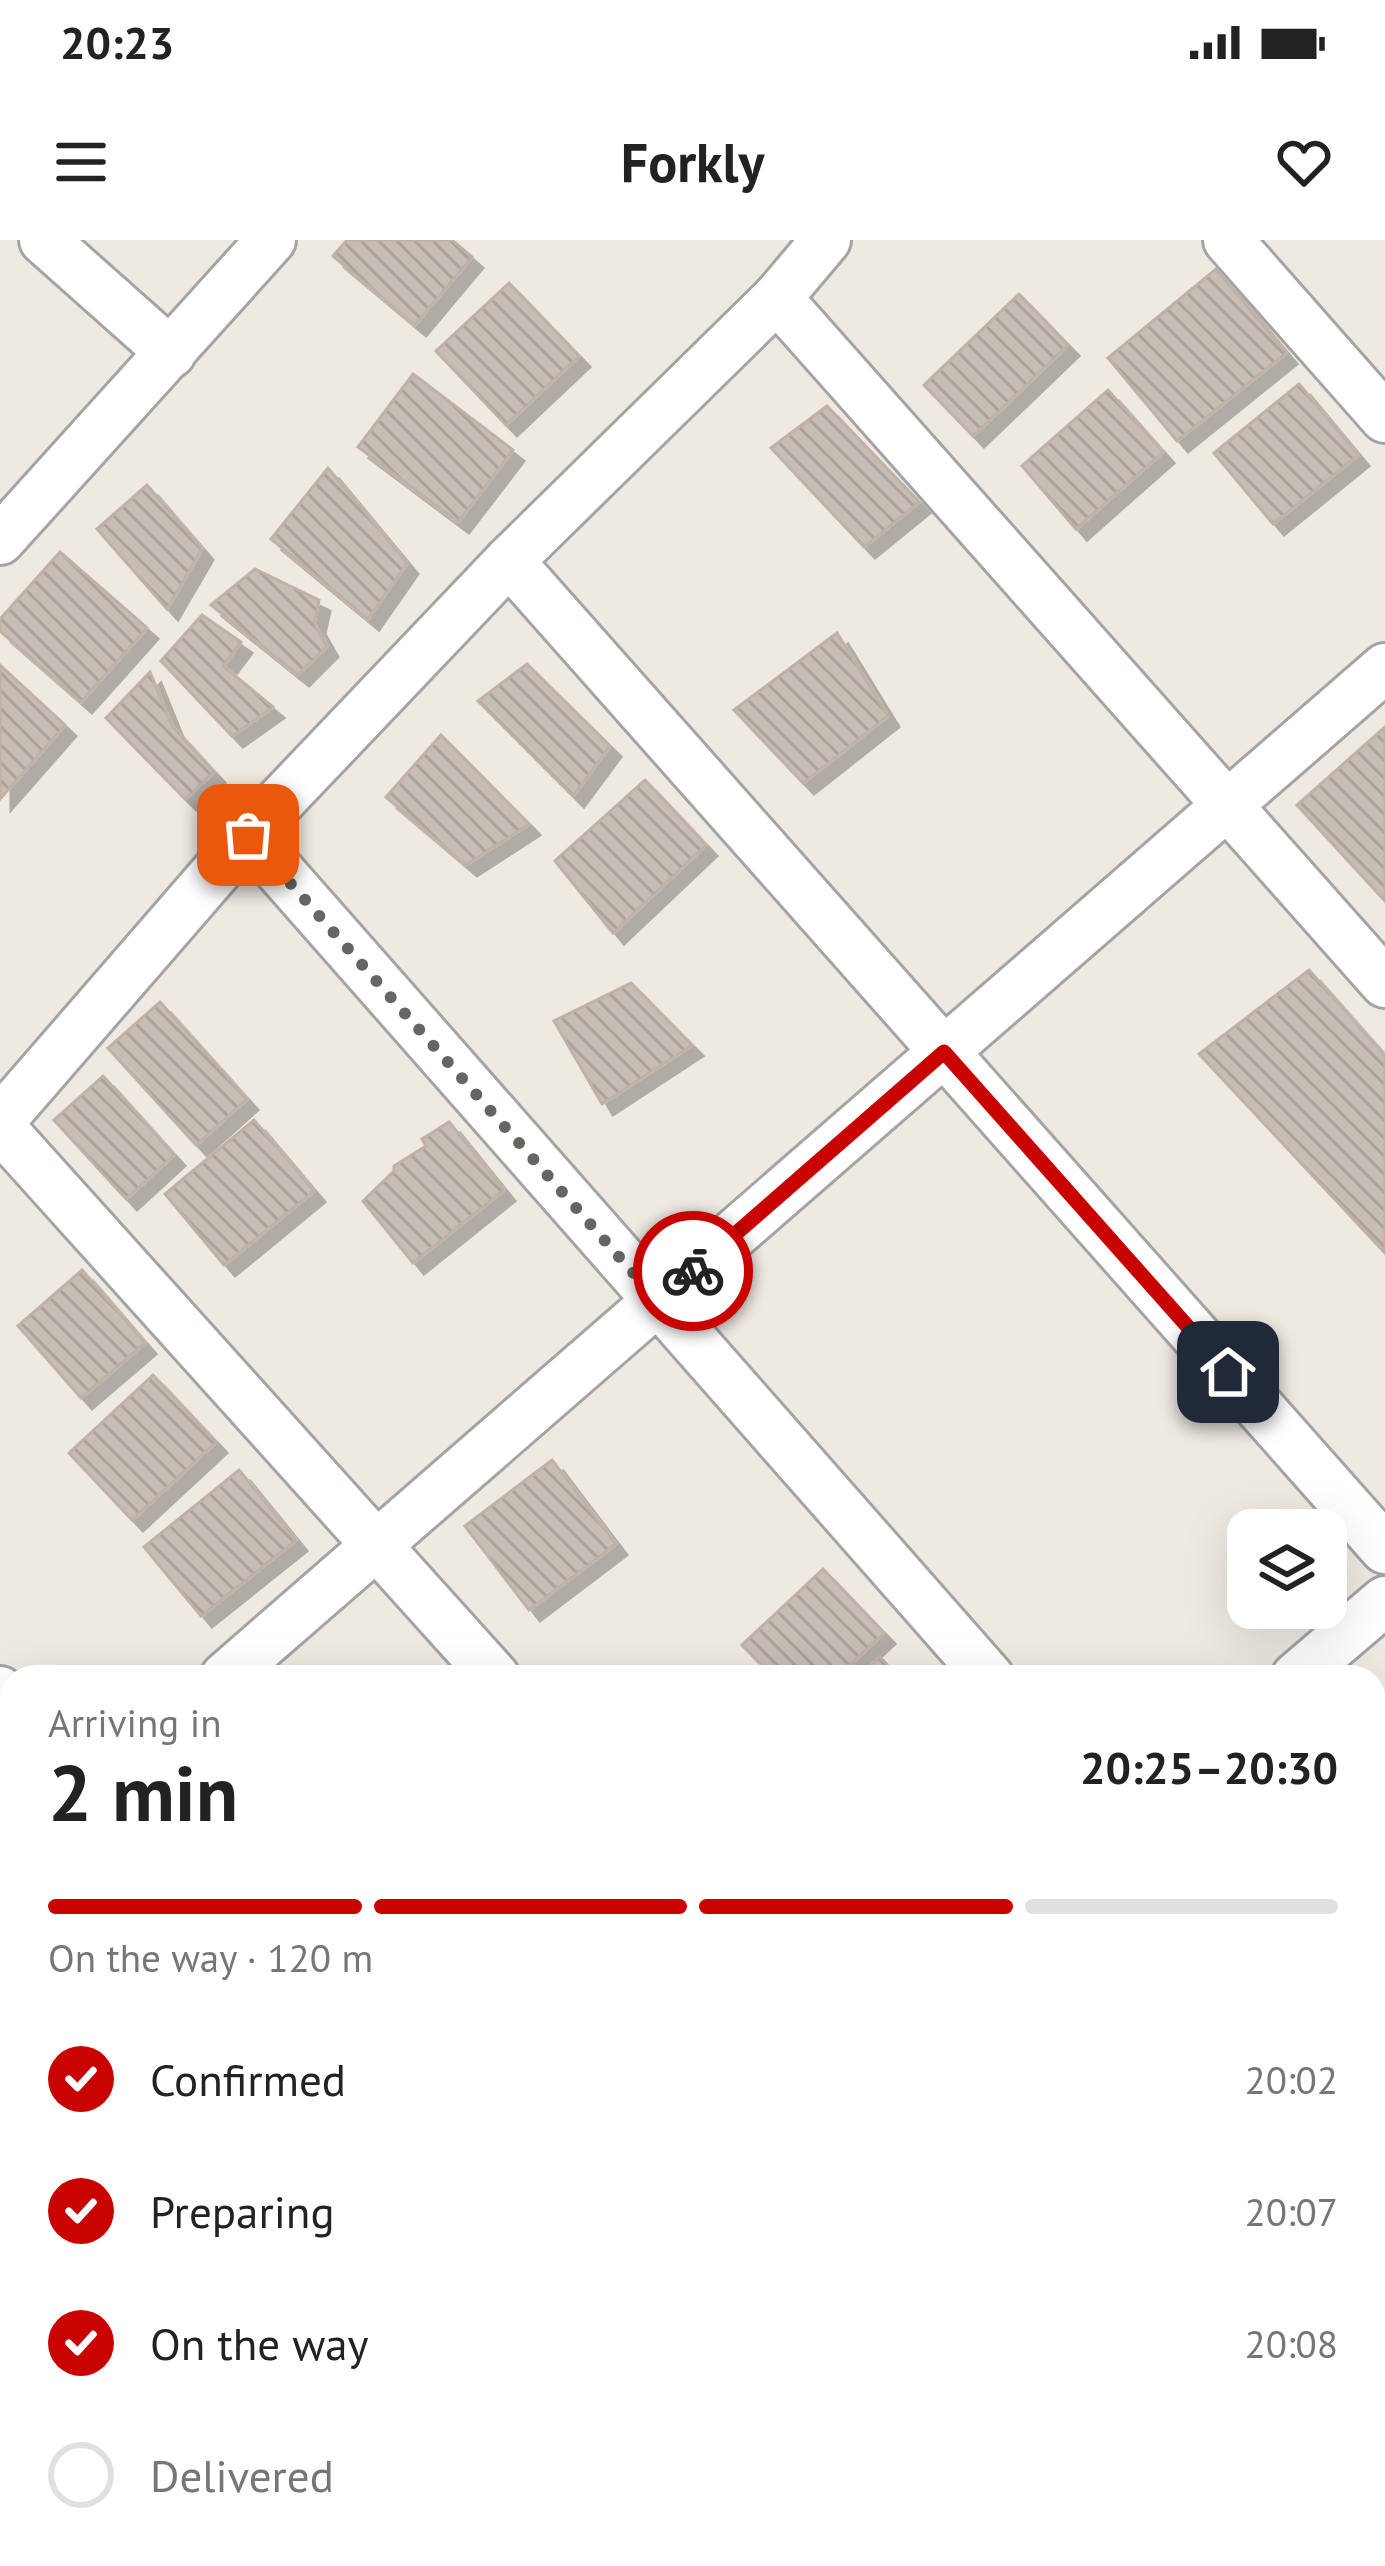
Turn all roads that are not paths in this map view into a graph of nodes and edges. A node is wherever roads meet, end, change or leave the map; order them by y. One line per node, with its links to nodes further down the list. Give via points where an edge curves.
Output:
1 (44, 240): 6 (street)
2 (272, 240): 6 (street)
3 (826, 240): 5 (street)
4 (1228, 240): 7 (street)
5 (777, 298): 9 (street); 11 (street)
6 (171, 353): 8 (street)
7 (1385, 418)
8 (0, 540)
9 (509, 561): 12 (street); 14 (street)
10 (1385, 668): 11 (street)
11 (1230, 806): 13 (street); 14 (street)
12 (248, 835): 15 (street); 16 (street)
13 (1385, 983)
14 (944, 1052): 16 (street); 18 (street)
15 (0, 1124): 17 (street)
16 (658, 1301): 17 (street); 22 (street)
17 (378, 1546): 20 (street); 21 (street)
18 (1385, 1550)
19 (1385, 1601): 23 (street)
20 (239, 1665)
21 (485, 1665)
22 (978, 1665)
23 (1310, 1665)

